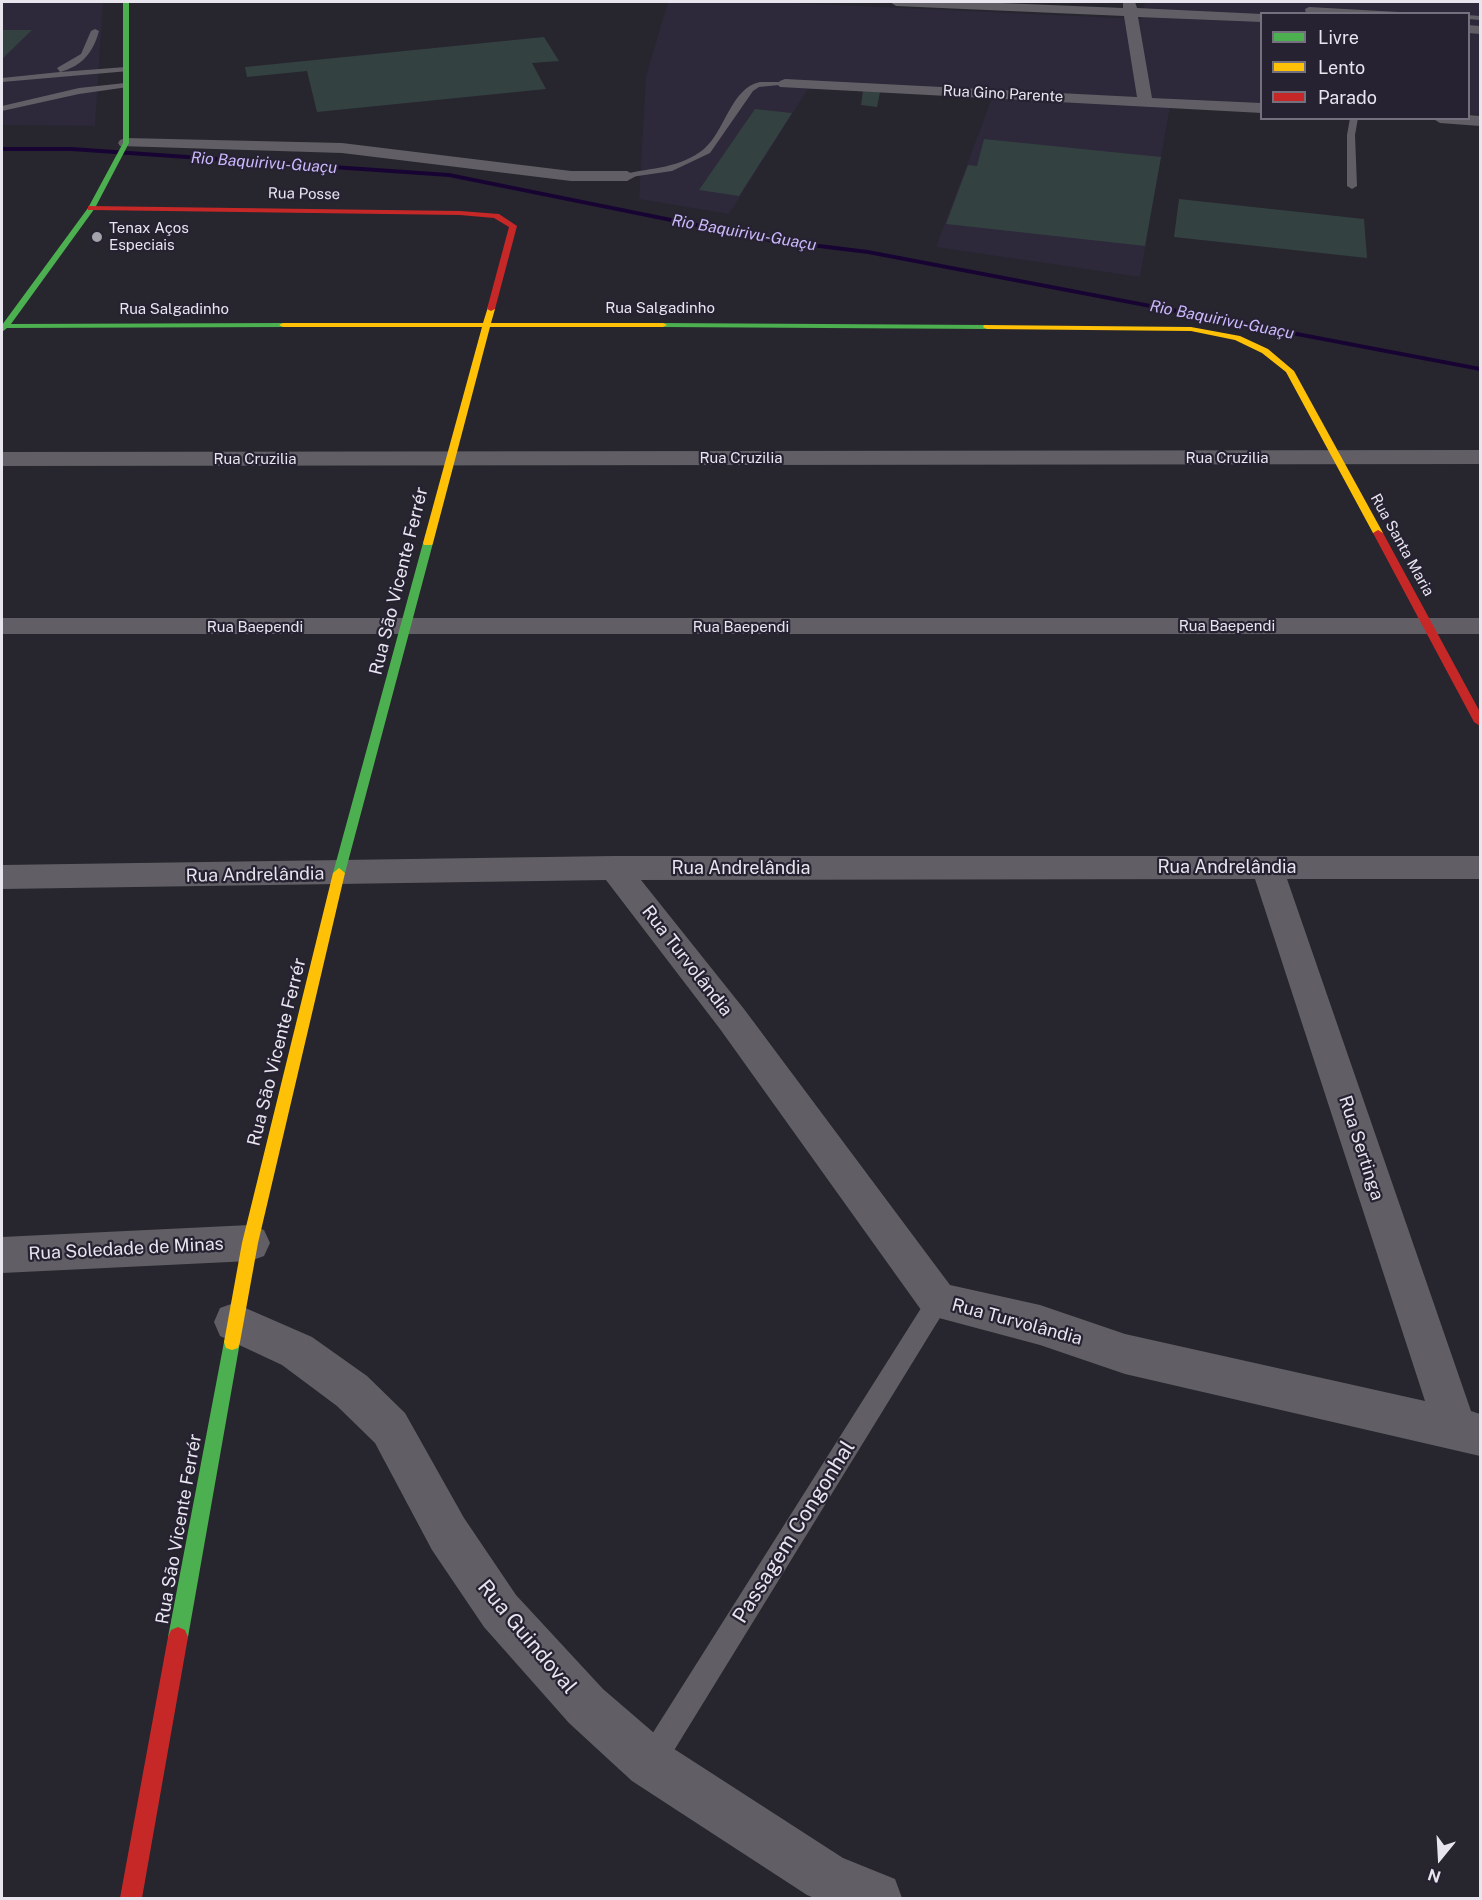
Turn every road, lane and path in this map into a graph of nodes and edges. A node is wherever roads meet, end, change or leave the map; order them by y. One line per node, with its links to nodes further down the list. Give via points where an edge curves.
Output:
1 (126, 2): 8 (street)
2 (896, 2): 3 (street)
3 (1130, 7): 6 (street); 13 (street)
4 (1310, 12): 5 (lane, via 1309,9)
5 (1363, 12)
6 (1260, 18)
7 (95, 31): 9 (lane, via 91,47 81,61)
8 (126, 69): 9 (lane); 12 (street)
9 (44, 75): 10 (lane)
10 (2, 80)
11 (785, 84): 13 (street, Rua Gino Parente); 18 (lane, Rua Gino Parente, via 757,86 746,92 723,135 707,151 680,167)
12 (126, 85): 15 (lane, via 79,91); 17 (street)
13 (1145, 101): 14 (street, Rua Gino Parente)
14 (1260, 108)
15 (2, 109)
16 (1354, 120): 19 (lane)
17 (125, 144): 18 (street, via 342,148 571,176); 20 (street)
18 (627, 176)
19 (1352, 186)
20 (91, 208): 21 (street, Rua Posse, via 460,213 499,217); 23 (street)
21 (513, 226): 22 (street, Rua São Vicente Ferrér)
22 (486, 324): 23 (street, Rua Salgadinho); 24 (street, Rua Salgadinho, via 1202,330 1224,333 1264,348 1290,371); 26 (street, Rua São Vicente Ferrér)
23 (3, 328)
24 (1295, 383): 27 (street, Rua Santa Maria)
25 (1480, 457): 27 (street, Rua Cruzilia)
26 (449, 458): 27 (street, Rua Cruzilia); 28 (street, Rua Cruzilia); 32 (street, Rua São Vicente Ferrér)
27 (1336, 458): 29 (street, Rua Santa Maria)
28 (2, 459)
29 (1427, 625): 31 (street, Rua Baependi); 32 (street, Rua Baependi); 33 (street, Rua Santa Maria)
30 (2, 626): 32 (street, Rua Baependi)
31 (1480, 626)
32 (407, 627): 37 (street, Rua São Vicente Ferrér)
33 (1480, 722)
34 (1268, 867): 35 (street, Rua Andrelândia); 36 (street, Rua Andrelândia); 43 (street, Rua Sertinga)
35 (1480, 867)
36 (614, 868): 37 (street, Rua Andrelândia); 41 (street, Rua Turvolândia, via 732,1019)
37 (339, 874): 38 (street, Rua Andrelândia); 39 (street, Rua São Vicente Ferrér)
38 (2, 878)
39 (250, 1243): 40 (street, Rua Soledade de Minas); 42 (street, Rua São Vicente Ferrér)
40 (2, 1255)
41 (938, 1301): 43 (street, Rua Turvolândia, via 1040,1325 1125,1354); 44 (lane, Passagem Congonhal)
42 (234, 1323): 44 (street, Rua Guindoval, via 297,1351 352,1391 390,1428 448,1534 500,1611 586,1706); 45 (street, Rua São Vicente Ferrér)
43 (1468, 1432)
44 (650, 1764): 46 (street, Rua Guindoval, via 825,1877)
45 (130, 1899)
46 (876, 1899)

